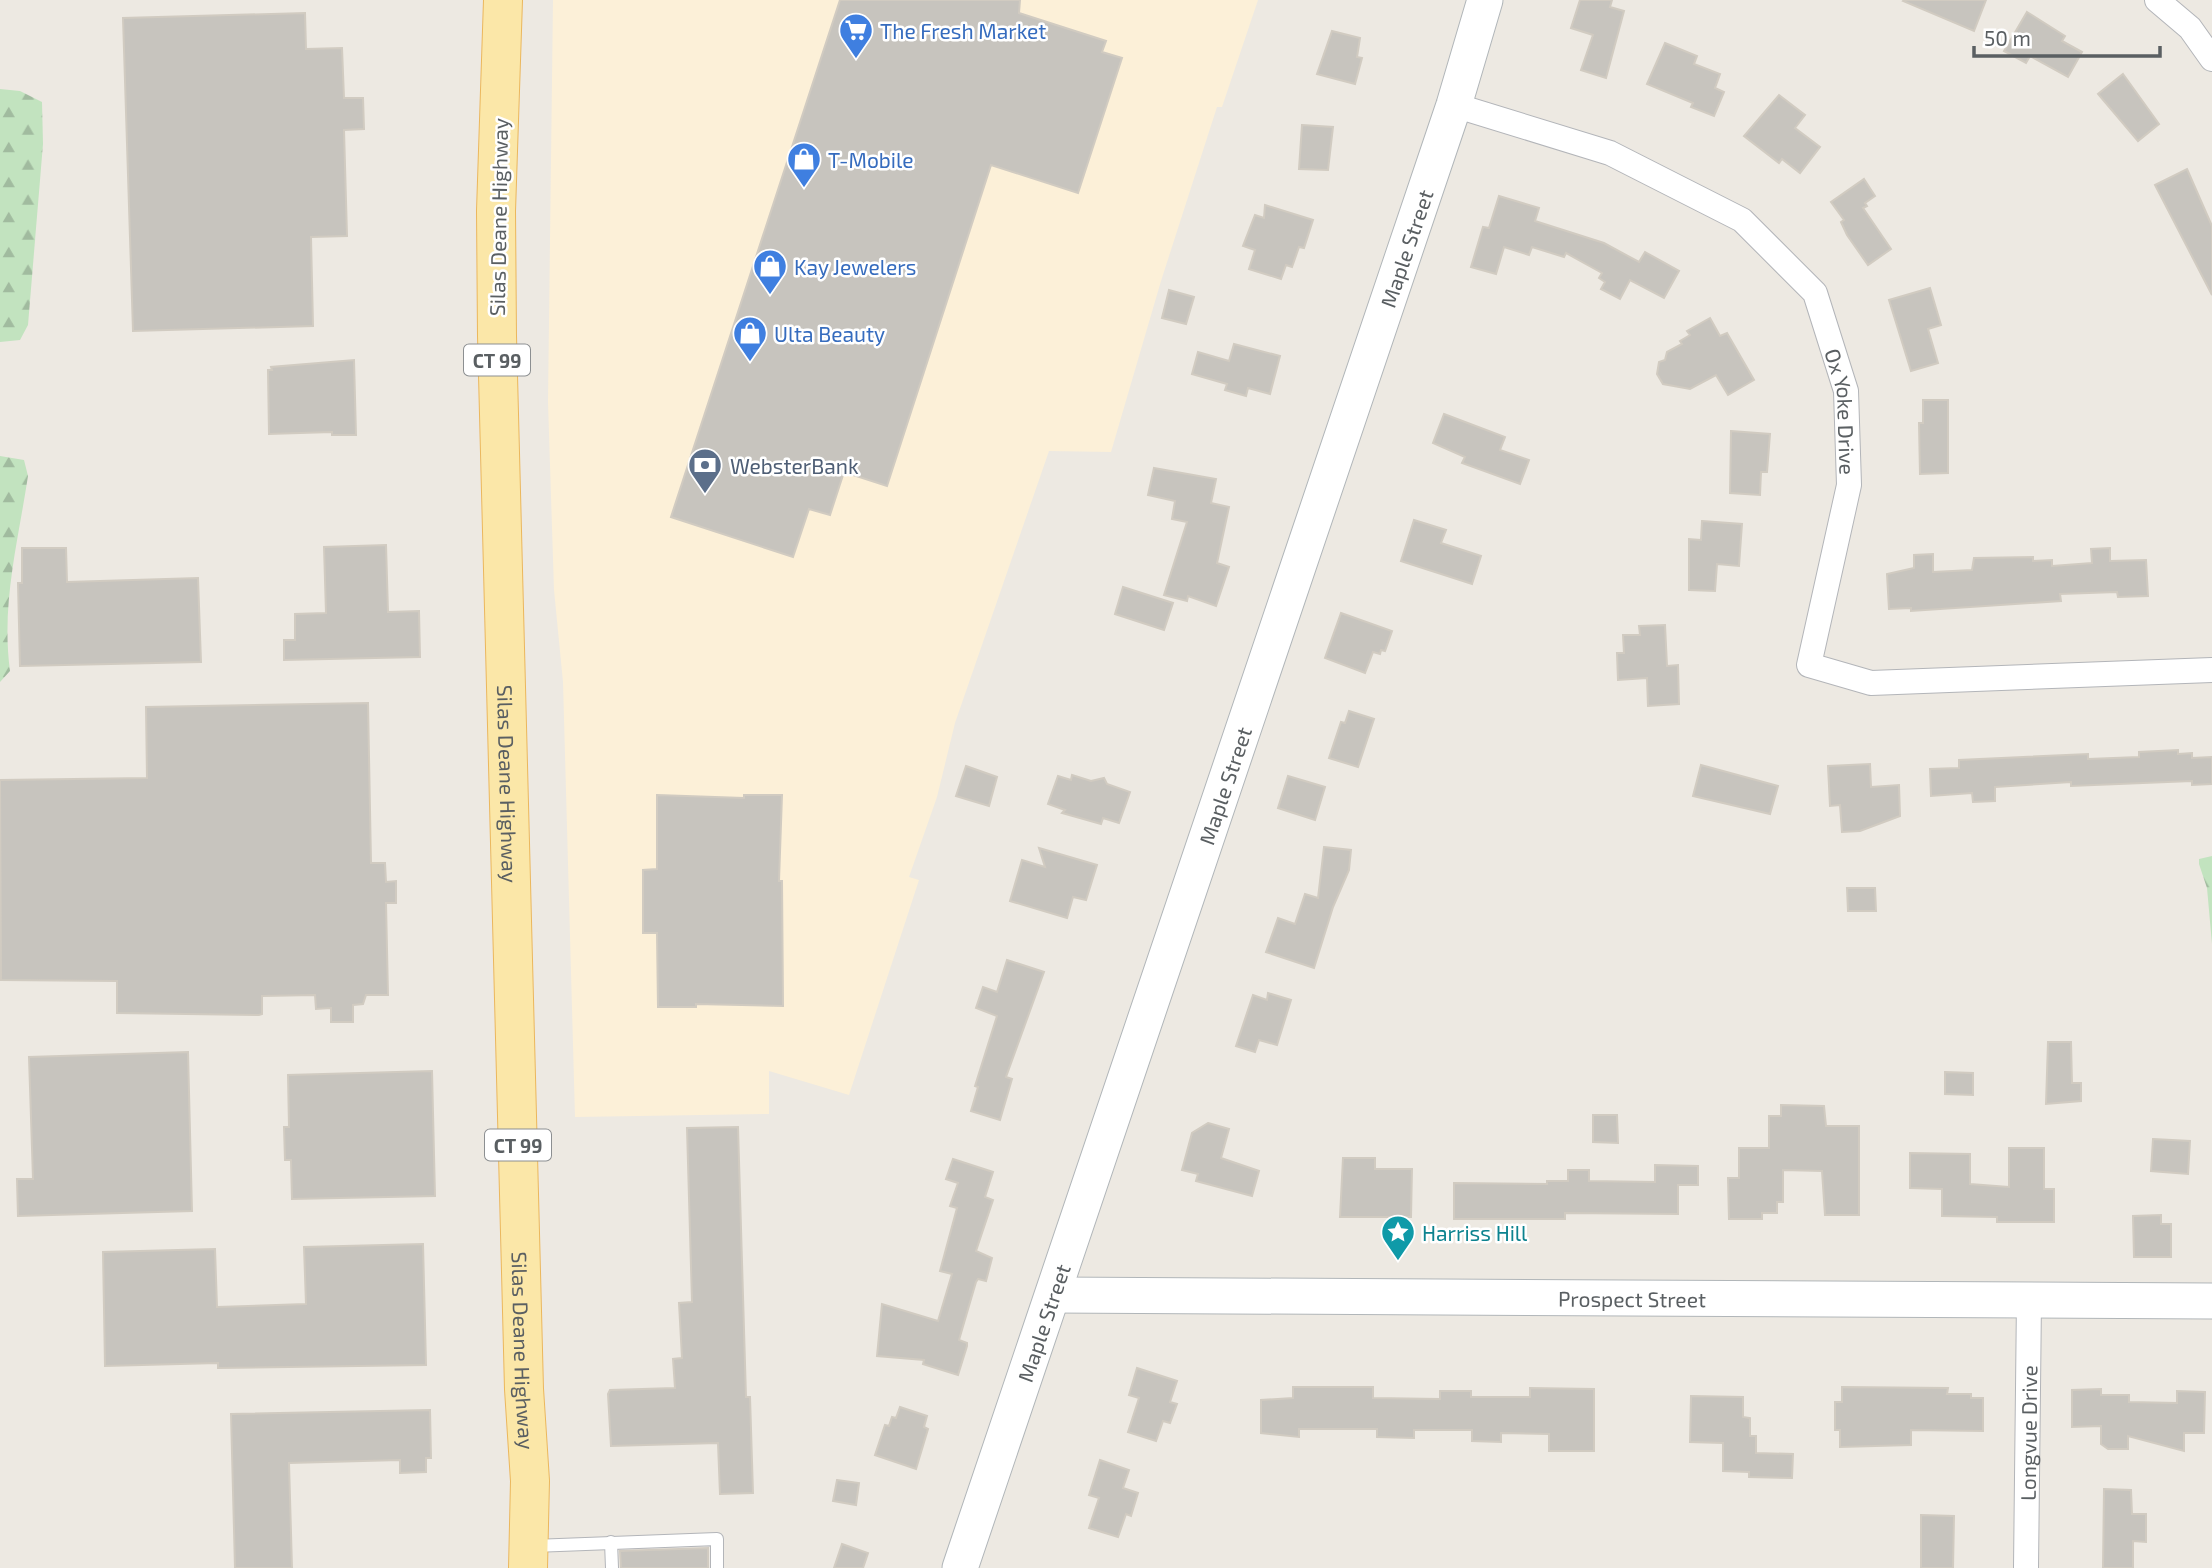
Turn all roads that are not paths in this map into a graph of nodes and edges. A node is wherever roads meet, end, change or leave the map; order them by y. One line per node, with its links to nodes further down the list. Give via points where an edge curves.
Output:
1 (503, 0): 11 (main road, Silas Deane Highway / CT 99, via 497,336 530,1481)
2 (1485, 0): 5 (main road, Maple Street)
3 (2157, 0): 4 (street, via 2190,28)
4 (2212, 59)
5 (1454, 105): 6 (street, Ox Yoke Drive, via 1610,153 1742,220 1815,293 1846,391 1849,485 1809,665 1871,683); 7 (main road, Maple Street)
6 (2212, 670)
7 (1053, 1295): 8 (main road, Prospect Street); 14 (main road, Maple Street)
8 (2029, 1299): 9 (main road, Prospect Street); 15 (street, Longvue Drive)
9 (2212, 1301)
10 (611, 1542): 11 (lane); 12 (lane); 13 (lane, via 717,1539)
11 (528, 1557)
12 (612, 1568)
13 (717, 1568)
14 (960, 1568)
15 (2026, 1568)

